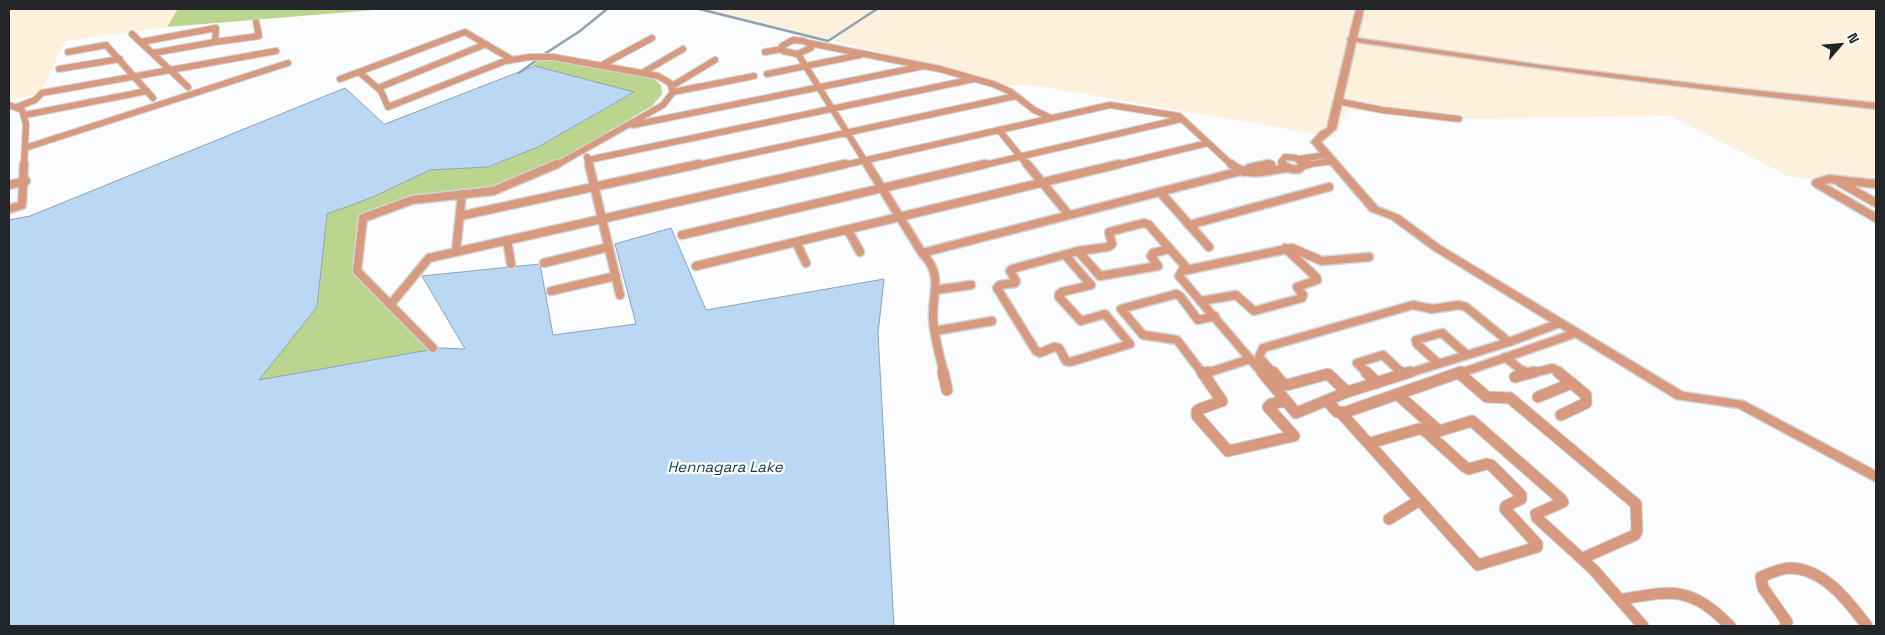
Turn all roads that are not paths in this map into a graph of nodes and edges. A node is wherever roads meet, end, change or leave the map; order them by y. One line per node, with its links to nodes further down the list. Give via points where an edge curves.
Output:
1 (1360, 9): 5 (street)
2 (256, 22): 7 (street, via 259,36)
3 (132, 34): 6 (street)
4 (652, 38): 22 (street)
5 (1351, 40): 41 (street); 43 (street, via 1714,89)
6 (141, 42): 7 (street, via 216,28); 15 (street)
7 (215, 42): 15 (street)
8 (809, 43): 11 (street, via 790,41); 16 (street, via 809,50); 17 (street)
9 (486, 44): 19 (street); 27 (street, via 465,32); 36 (street)
10 (684, 49): 28 (street)
11 (782, 49): 14 (street); 16 (street, via 786,53)
12 (276, 51): 26 (street)
13 (68, 52): 18 (street, via 106,45)
14 (765, 52)
15 (153, 53): 26 (street)
16 (798, 54): 23 (street)
17 (865, 54): 23 (street); 24 (street)
18 (120, 59): 25 (street); 31 (street)
19 (511, 59): 22 (street, via 552,57); 36 (street, via 388,107 386,96)
20 (715, 60): 37 (street)
21 (288, 63): 53 (street)
22 (602, 66): 28 (street)
23 (805, 66): 29 (street); 35 (street)
24 (924, 66): 32 (street); 35 (street)
25 (59, 70)
26 (170, 70): 31 (street); 34 (street)
27 (359, 72): 33 (street); 36 (street)
28 (642, 72): 37 (street, via 663,78)
29 (767, 74)
30 (754, 76): 37 (street)
31 (136, 77): 38 (street); 44 (street, via 42,93 35,100)
32 (974, 79): 39 (street, via 999,86); 45 (street)
33 (340, 80)
34 (188, 87)
35 (818, 87): 45 (street); 50 (street)
36 (378, 88)
37 (673, 89): 50 (street, via 663,105)
38 (147, 91): 40 (street); 46 (street)
39 (1016, 96): 47 (street); 68 (street)
40 (153, 98)
41 (1337, 101): 49 (street); 56 (street, via 1331,130 1316,142)
42 (9, 105): 44 (street)
43 (1876, 106)
44 (17, 107): 46 (street)
45 (832, 109): 57 (street); 58 (street)
46 (25, 115): 53 (street)
47 (1051, 118): 48 (street, via 1110,105); 51 (street)
48 (1181, 118): 52 (street); 55 (street)
49 (1459, 119)
50 (625, 126): 54 (street)
51 (999, 130): 55 (street); 58 (street)
52 (1208, 143): 61 (street); 64 (street)
53 (25, 148): 63 (street)
54 (585, 150): 57 (street); 73 (street, via 504,188)
55 (1020, 156): 64 (street); 70 (street)
56 (1330, 158): 59 (street); 112 (street, via 1374,209 1395,217 1437,248)
57 (588, 160): 68 (street)
58 (864, 160): 70 (street); 80 (street)
59 (1301, 162): 60 (street, via 1296,170); 60 (street, via 1286,157 1281,160)
60 (1283, 165): 61 (street, via 1254,173)
61 (1242, 171): 72 (street)
62 (1833, 180): 65 (street); 74 (street); 79 (street, via 1816,183)
63 (25, 181): 67 (street); 75 (street, via 22,205)
64 (1042, 183): 76 (street); 78 (street)
65 (1864, 183): 66 (street); 71 (street)
66 (1876, 184)
67 (9, 185)
68 (594, 187): 77 (street); 80 (street)
69 (1329, 187): 81 (street)
70 (882, 189): 78 (street); 83 (street)
71 (1876, 190)
72 (1160, 192): 76 (street); 81 (street)
73 (462, 194): 77 (street); 116 (street, via 412,200 363,218 357,271)
74 (1876, 203)
75 (9, 210)
76 (1069, 215): 93 (street)
77 (460, 216): 90 (street)
78 (900, 217): 82 (street); 93 (street)
79 (1876, 218)
80 (602, 219): 84 (street); 86 (street)
81 (1189, 225): 87 (street)
82 (848, 230): 85 (street); 92 (street)
83 (682, 235)
84 (508, 240): 90 (street); 98 (street)
85 (796, 242): 97 (street); 99 (street)
86 (609, 247): 96 (street); 101 (street)
87 (1209, 247)
88 (1285, 248): 95 (street, via 1299,250 1322,261); 100 (street); 106 (street, via 1316,277 1317,280 1296,287 1302,298 1254,311 1236,295)
89 (1171, 249): 91 (street, via 1144,223 1112,230 1109,232 1112,244 1108,246); 91 (street, via 1152,253 1158,266 1100,276); 100 (street, via 1185,266)
90 (456, 251): 107 (street, via 428,258)
91 (1078, 251): 94 (street)
92 (860, 252)
93 (922, 252): 103 (street, via 935,270)
94 (1065, 255): 109 (street, via 1091,285 1062,292 1059,297 1081,321); 109 (street, via 1012,269 1015,283 997,288 1036,351 1040,353 1059,348 1070,362 1130,344)
95 (1369, 257)
96 (544, 263)
97 (806, 263)
98 (511, 264)
99 (696, 266)
100 (1182, 271): 106 (street, via 1179,276)
101 (616, 276): 104 (street); 105 (street)
102 (971, 285): 103 (street)
103 (935, 290): 113 (street)
104 (551, 291)
105 (620, 295)
106 (1201, 301): 110 (street)
107 (390, 305)
108 (1121, 309): 109 (street); 110 (street, via 1176,294 1198,320); 124 (street, via 1143,335 1177,340)
109 (1105, 314)
110 (1215, 316): 120 (street)
111 (992, 321): 113 (street)
112 (1560, 323): 114 (street); 115 (street)
113 (935, 331): 131 (street)
114 (1576, 333): 117 (street); 140 (street, via 1680,396 1740,404)
115 (1512, 341): 117 (street); 118 (street); 132 (street, via 1466,307 1432,309 1413,305 1263,348 1260,352 1260,357 1282,383 1287,385 1328,374)
116 (433, 348)
117 (1527, 349): 119 (street)
118 (1466, 354): 121 (street); 121 (street, via 1442,333 1416,340)
119 (1505, 357): 123 (street); 126 (street)
120 (1250, 359): 124 (street); 135 (street)
121 (1438, 363): 122 (street)
122 (1425, 367): 125 (street); 128 (street)
123 (1459, 373): 128 (street); 143 (street, via 1487,397 1510,398 1636,504 1635,534)
124 (1203, 374): 135 (street, via 1222,401 1200,408 1197,416 1228,451 1294,436 1268,407)
125 (1403, 374): 129 (street); 129 (street, via 1383,355 1357,363)
126 (1526, 374): 127 (street); 130 (street, via 1553,368)
127 (1514, 377)
128 (1440, 379): 133 (street)
129 (1377, 383): 132 (street)
130 (1572, 383): 134 (street); 138 (street, via 1586,395 1586,402)
131 (947, 390)
132 (1347, 392): 136 (street)
133 (1397, 394): 137 (street); 143 (street, via 1439,431 1472,422 1561,499 1563,502 1536,516)
134 (1538, 397)
135 (1286, 400): 136 (street, via 1296,413)
136 (1327, 401): 137 (street, via 1332,409)
137 (1342, 413): 139 (street)
138 (1561, 415)
139 (1370, 443): 141 (street); 141 (street, via 1419,429 1465,467 1491,465 1520,495 1521,499 1505,509 1537,547 1478,566)
140 (1876, 477)
141 (1420, 500): 142 (street)
142 (1389, 519)
143 (1583, 558): 144 (street)
144 (1623, 599): 145 (street); 146 (street, via 1658,592 1695,598)
145 (1643, 626)
146 (1730, 626)
147 (1785, 626): 148 (street, via 1787,622 1763,588 1761,577 1793,568 1814,574 1847,599)
148 (1867, 626)

